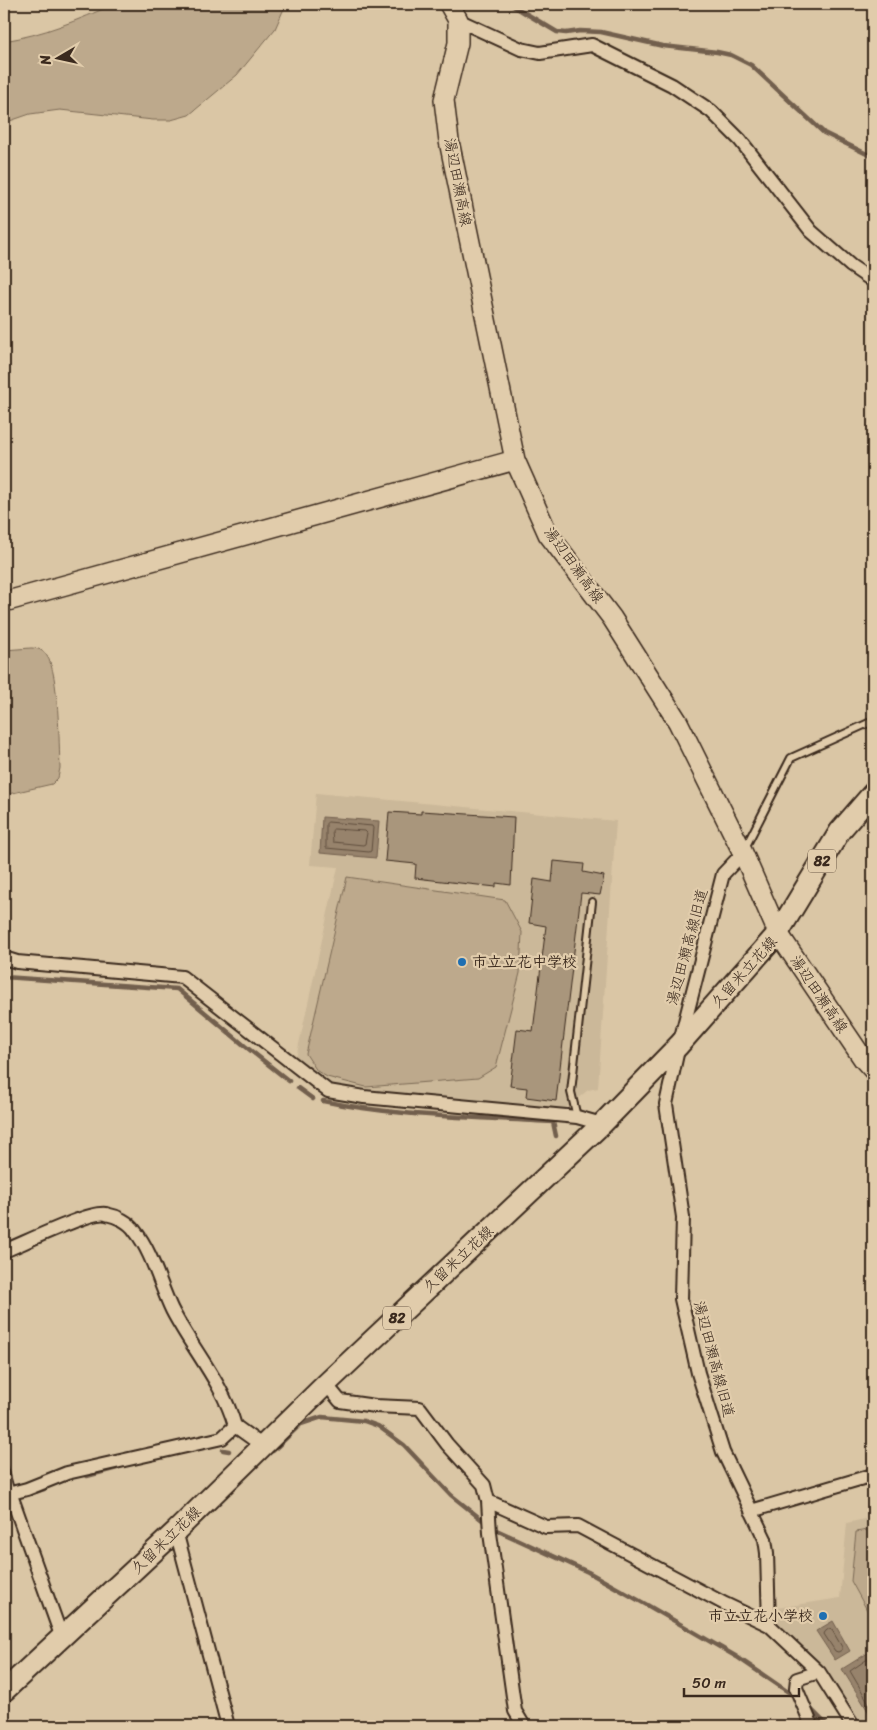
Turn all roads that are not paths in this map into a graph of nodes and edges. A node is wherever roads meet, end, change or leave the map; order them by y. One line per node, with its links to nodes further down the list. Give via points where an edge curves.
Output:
1 (449, 4): 2 (main road)
2 (458, 20): 3 (street, via 521,49 540,53 592,45 672,85 711,111 740,140 811,231 851,266); 4 (main road, 湯辺田瀬高線, via 458,43 444,100 449,141)
3 (873, 280)
4 (516, 460): 5 (main road); 8 (main road, 湯辺田瀬高線, via 548,534 612,618 678,722)
5 (4, 602)
6 (873, 721): 8 (lane, via 791,758)
7 (873, 793): 10 (main road, 久留米立花線 / 82, via 840,831)
8 (743, 853): 10 (main road, 湯辺田瀬高線); 12 (street, 湯辺田瀬高線旧道, via 723,874)
9 (592, 902): 14 (lane, via 571,1092)
10 (778, 933): 12 (main road, 久留米立花線 / 82); 13 (main road, 湯辺田瀬高線)
11 (4, 958): 14 (street, via 182,977 328,1090 364,1097)
12 (679, 1045): 15 (main road, 久留米立花線 / 82); 24 (street, 湯辺田瀬高線旧道, via 666,1104 683,1217 681,1299 698,1373 723,1452)
13 (873, 1070)
14 (577, 1117): 15 (street)
15 (602, 1124): 17 (main road, 久留米立花線 / 82)
16 (4, 1251): 18 (street, via 83,1218 104,1213 125,1221 135,1230 146,1250 173,1310 231,1411)
17 (326, 1384): 19 (main road, 久留米立花線 / 82); 23 (street, via 340,1401 420,1408 484,1485)
18 (235, 1426): 19 (street); 22 (street, via 222,1438 67,1474)
19 (263, 1446): 25 (main road, 久留米立花線 / 82)
20 (4, 1468): 22 (lane)
21 (873, 1475): 24 (street)
22 (8, 1495): 27 (street)
23 (488, 1502): 26 (street, via 546,1526 578,1526); 31 (street, via 515,1712)
24 (751, 1511): 26 (street, 湯辺田瀬高線旧道, via 765,1538)
25 (176, 1531): 27 (main road, 久留米立花線 / 82); 30 (street)
26 (769, 1624): 28 (street)
27 (62, 1638): 29 (main road, 久留米立花線 / 82)
28 (819, 1672): 32 (street, via 797,1679 796,1688); 33 (street)
29 (4, 1692)
30 (228, 1726)
31 (524, 1726)
32 (812, 1726)
33 (853, 1726)

